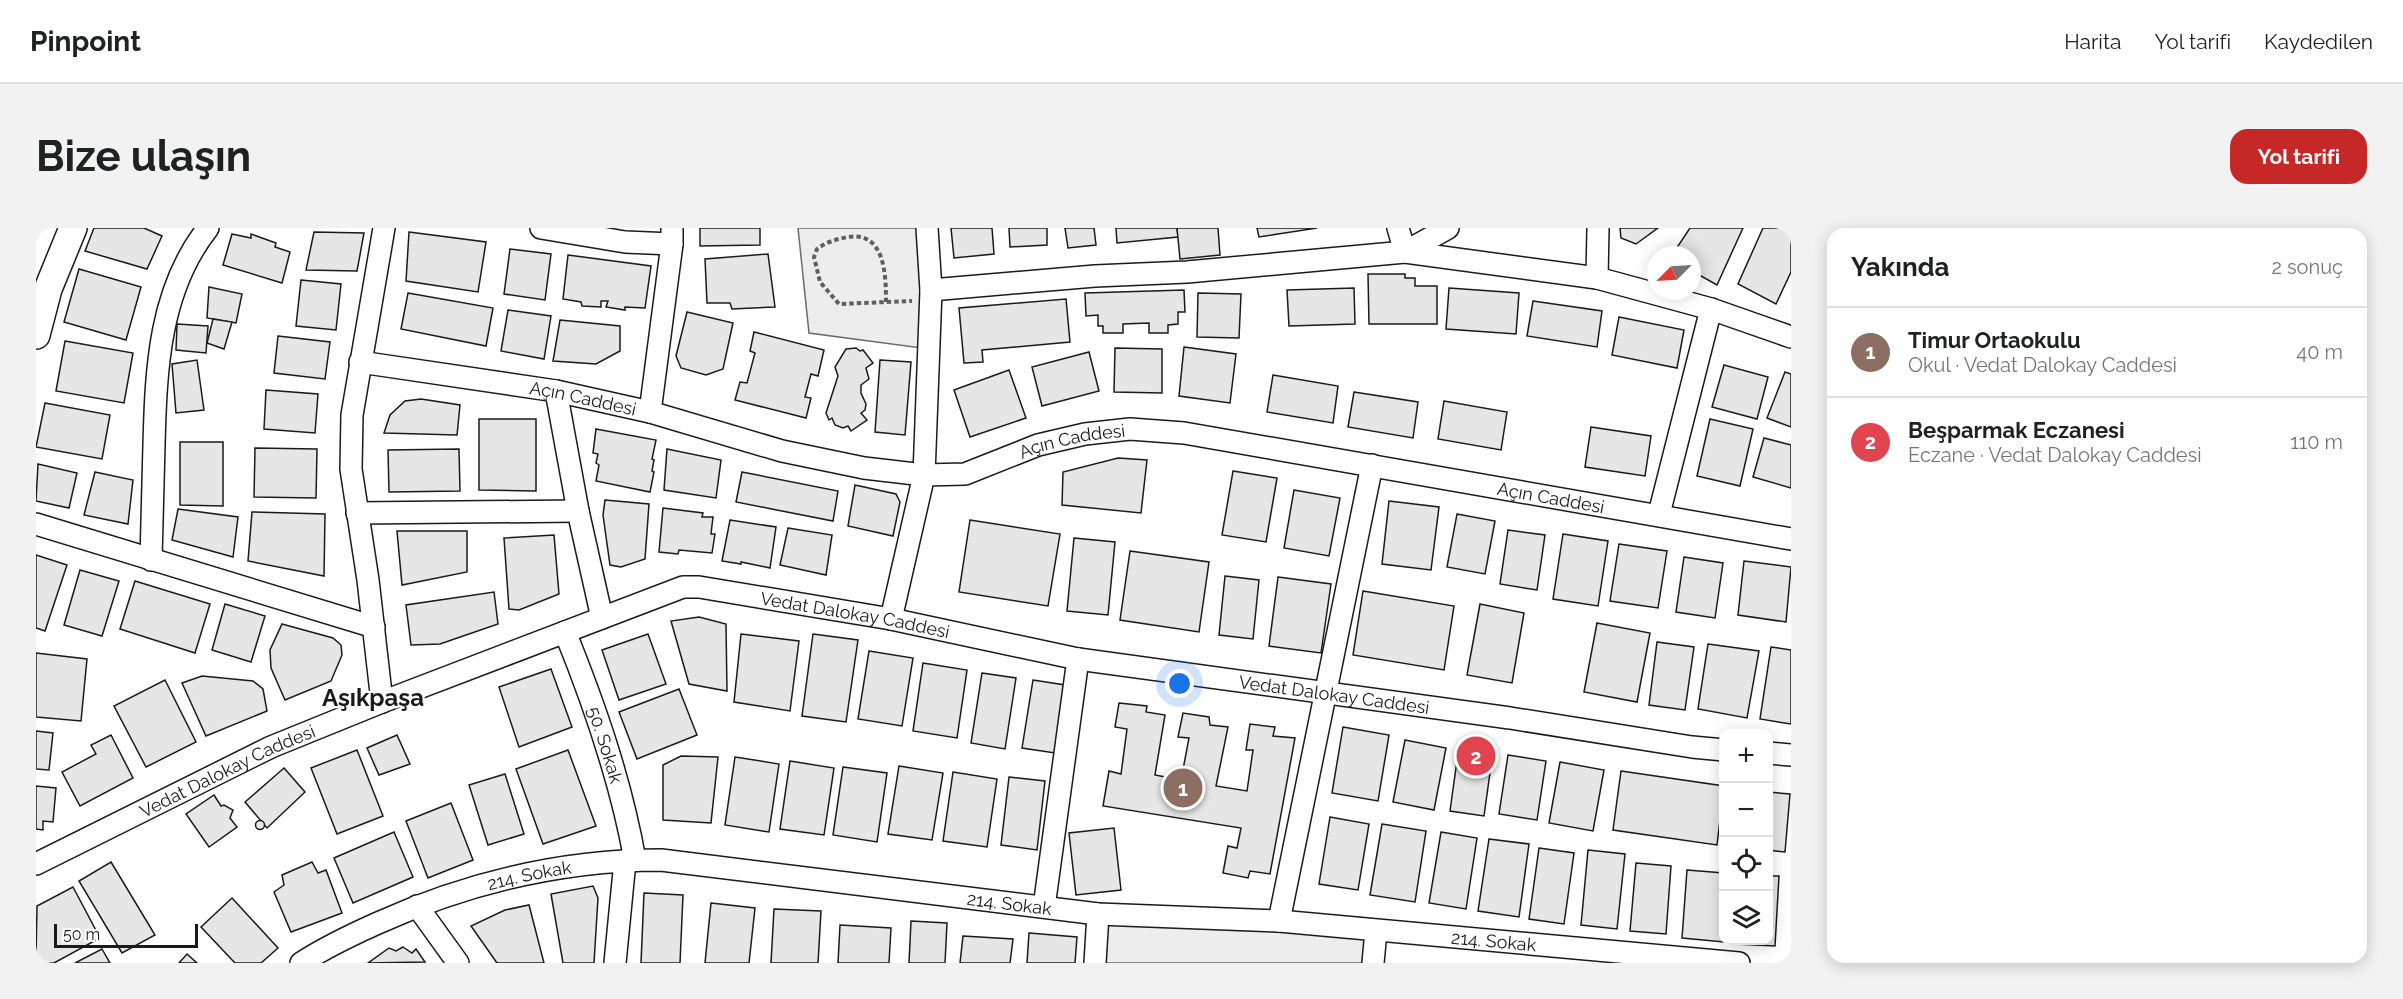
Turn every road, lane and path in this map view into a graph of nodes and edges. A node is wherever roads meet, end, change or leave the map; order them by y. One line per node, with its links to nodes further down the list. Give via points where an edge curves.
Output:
1 (73, 228): 12 (main road)
2 (208, 228): 28 (street, via 177,282 163,327 156,369)
3 (384, 228): 18 (street)
4 (542, 228): 9 (street, via 625,242)
5 (927, 228): 13 (street)
6 (1398, 228): 10 (street)
7 (1448, 228): 10 (street)
8 (1598, 228): 11 (street)
9 (672, 236): 20 (street)
10 (1405, 252): 11 (street); 13 (street, via 1095,276)
11 (1597, 278): 15 (street)
12 (42, 289): 16 (main road)
13 (931, 295): 14 (path); 22 (street)
14 (886, 302): 14 (path, via 882,263 868,238 840,238 817,249 814,257 820,282 839,304)
15 (1711, 309): 17 (street); 25 (street)
16 (36, 335)
17 (1791, 337)
18 (360, 362): 19 (street, Açın Caddesi); 24 (street, via 351,469)
19 (556, 391): 20 (street, Açın Caddesi); 23 (street)
20 (650, 412): 22 (street, Açın Caddesi, via 782,450 864,468)
21 (1372, 465): 22 (street, Açın Caddesi, via 1184,433 1130,429 1038,445 965,474); 25 (street, Açın Caddesi); 34 (street)
22 (924, 475): 30 (street)
23 (578, 511): 24 (street); 29 (street)
24 (357, 513): 31 (street)
25 (1659, 514): 27 (street, Açın Caddesi)
26 (36, 524): 28 (street)
27 (1791, 539)
28 (151, 560): 31 (street)
29 (602, 618): 30 (street, Vedat Dalokay Caddesi, via 683,587 699,587); 32 (street, Vedat Dalokay Caddesi)
30 (891, 619): 33 (street, Vedat Dalokay Caddesi)
31 (374, 627): 35 (street)
32 (565, 632): 35 (street, Vedat Dalokay Caddesi); 39 (street, 50. Sokak, via 597,713 628,818)
33 (1078, 659): 34 (street, Vedat Dalokay Caddesi); 42 (street)
34 (1325, 692): 36 (street, Vedat Dalokay Caddesi); 44 (street)
35 (382, 702): 40 (street, Vedat Dalokay Caddesi, via 271,747)
36 (1719, 750)
37 (1773, 753): 38 (street)
38 (1791, 755)
39 (630, 860): 41 (street, 214. Sokak, via 526,873); 42 (street, 214. Sokak, via 661,860); 48 (street, 50. Sokak)
40 (36, 864)
41 (417, 906): 46 (street, 214. Sokak, via 323,948); 47 (street)
42 (1044, 907): 43 (street, 214. Sokak)
43 (1098, 914): 44 (street, 214. Sokak); 49 (street)
44 (1279, 921): 45 (street, 214. Sokak)
45 (1377, 931): 50 (street); 51 (street, 214. Sokak)
46 (301, 963)
47 (458, 963)
48 (615, 963)
49 (1095, 963)
50 (1373, 963)
51 (1739, 963)

